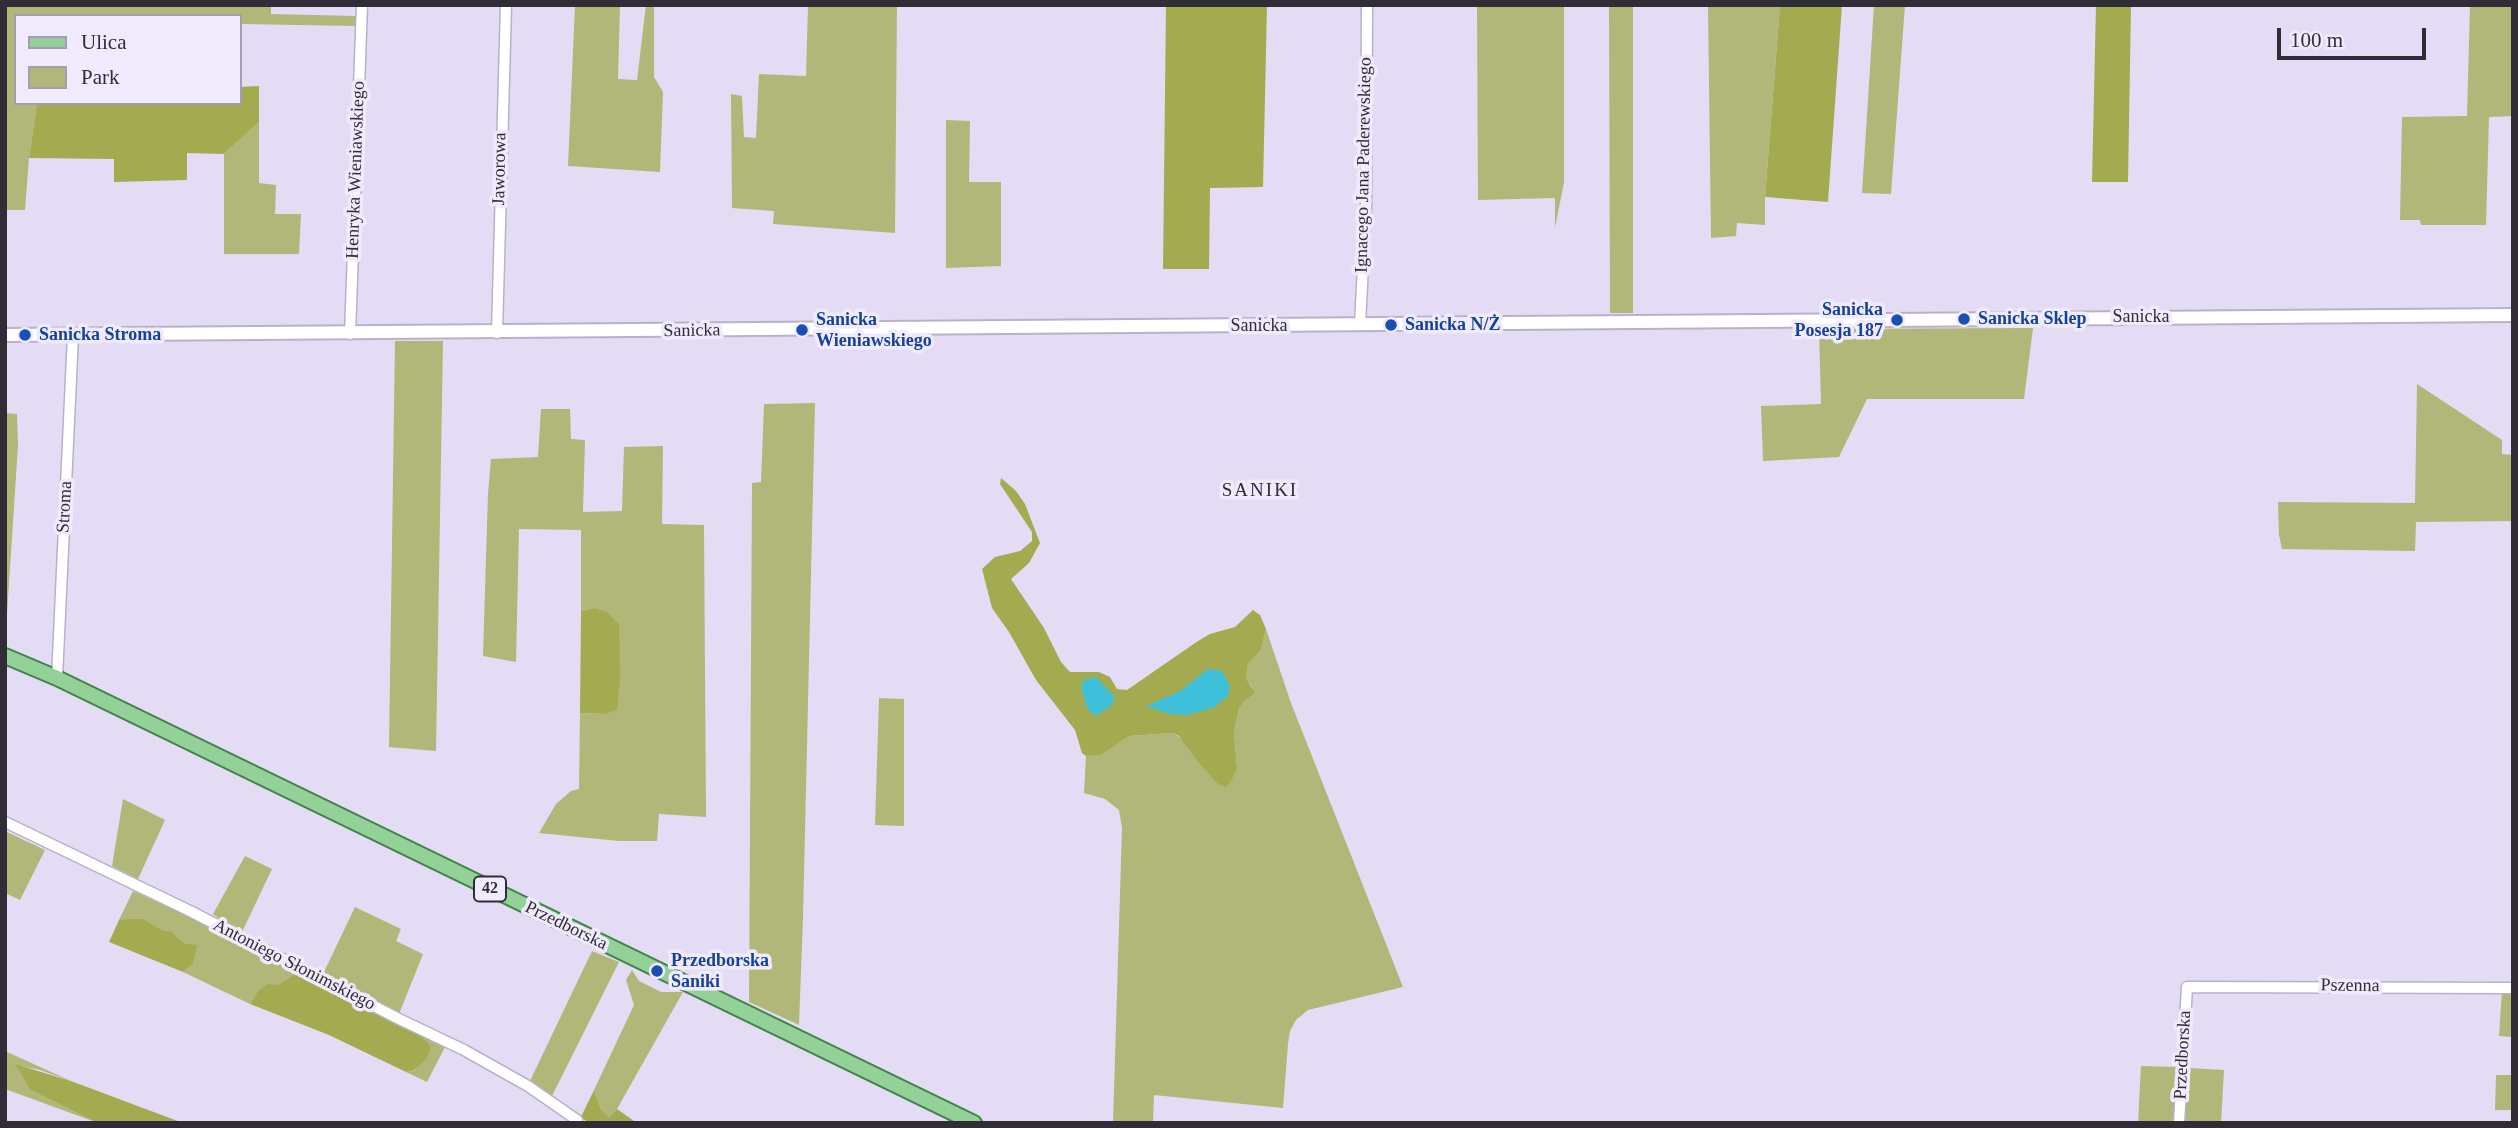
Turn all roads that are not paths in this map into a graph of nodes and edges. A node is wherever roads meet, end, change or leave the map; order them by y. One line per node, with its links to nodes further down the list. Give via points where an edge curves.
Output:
1 (362, 5): 7 (street, Henryka Wieniawskiego)
2 (506, 5): 6 (street, Jaworowa)
3 (1367, 5): 5 (street, Ignacego Jana Paderewskiego)
4 (2513, 315): 5 (street, Sanicka)
5 (1360, 325): 6 (street, Sanicka)
6 (497, 333): 7 (street, Sanicka)
7 (350, 334): 9 (street, Sanicka)
8 (5, 335): 9 (street, Sanicka)
9 (73, 335): 11 (street, Stroma)
10 (5, 656): 11 (main road, Przedborska / 42)
11 (57, 678): 16 (main road, Przedborska / 42)
12 (5, 822): 15 (street, Antoniego Słonimskiego, via 464,1050)
13 (2187, 987): 14 (street, Pszenna); 17 (street, Przedborska)
14 (2513, 988)
15 (577, 1120)
16 (974, 1123)
17 (2179, 1123)

